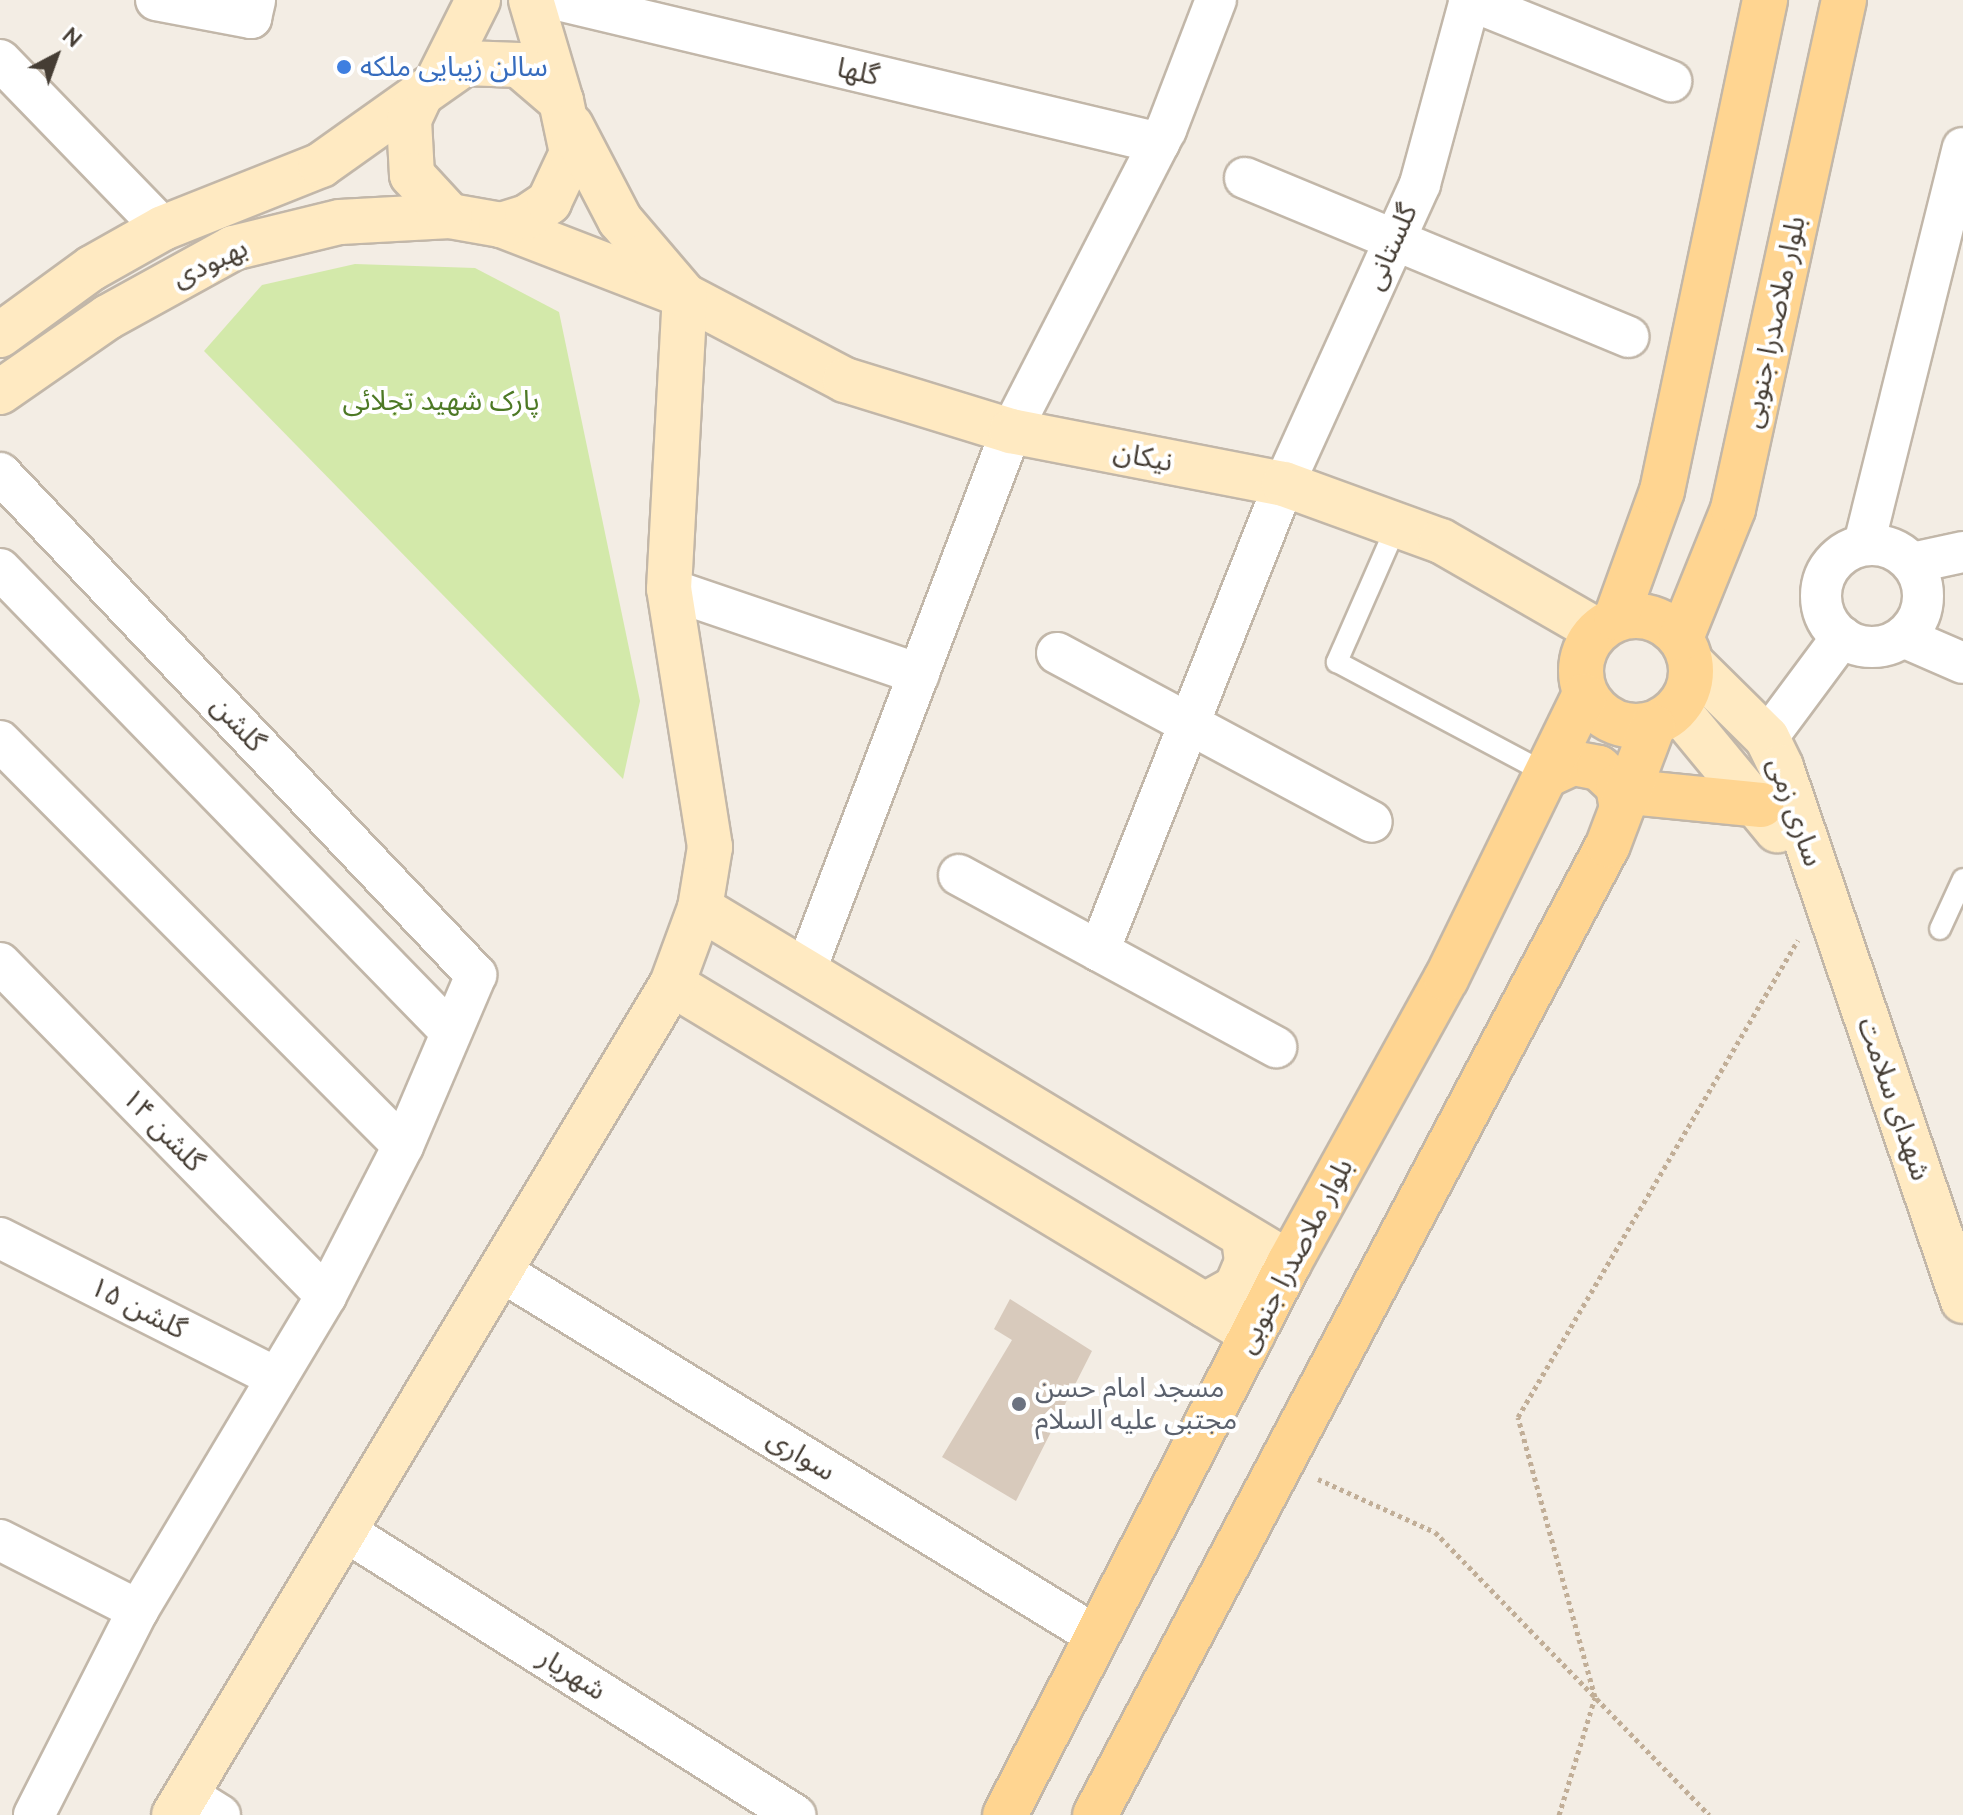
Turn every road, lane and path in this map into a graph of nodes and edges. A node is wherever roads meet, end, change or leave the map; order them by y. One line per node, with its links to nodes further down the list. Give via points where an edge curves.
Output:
1 (156, 0): 2 (street, via 251,18)
2 (255, 0)
3 (478, 0): 12 (street)
4 (531, 0): 13 (street)
5 (558, 0): 14 (street, گلها)
6 (1216, 0): 14 (street)
7 (1469, 0): 11 (street); 20 (street, گلستانی, via 1420,184)
8 (1765, 0): 28 (main road)
9 (1844, 0): 29 (main road, بلوار ملاصدرا جنوبی)
10 (0, 60): 19 (street)
11 (1671, 81)
12 (431, 85): 13 (street, via 465,63 506,62 543,79); 17 (street, via 406,147 412,175); 19 (street, بهبودی, via 321,165)
13 (566, 113): 18 (street, via 572,153 549,202); 21 (street, via 620,220)
14 (1159, 143): 25 (street)
15 (1963, 148): 31 (street)
16 (1245, 178): 20 (street)
17 (450, 216): 18 (street); 24 (street, بهبودی, via 300,227 233,248 108,317)
18 (501, 225): 21 (street, نیکان)
19 (163, 228): 22 (street, بهبودی)
20 (1396, 236): 23 (street); 27 (street, گلستانی)
21 (685, 296): 25 (street, نیکان, via 845,380); 35 (street)
22 (0, 335)
23 (1628, 337)
24 (0, 392)
25 (1011, 431): 27 (street, نیکان); 42 (street)
26 (0, 473): 61 (street, گلشن, via 476,975)
27 (1284, 484): 30 (street, نیکان); 45 (street, گلستانی)
28 (1662, 491): 29 (main road, via 1670,516 1690,525 1704,527); 36 (main road)
29 (1733, 509): 39 (main road, بلوار ملاصدرا جنوبی)
30 (1397, 525): 36 (street, نیکان, via 1441,541); 48 (lane, via 1337,662)
31 (1864, 544): 33 (street, via 1899,551); 37 (street, via 1833,561 1824,576 1823,611)
32 (1963, 552): 33 (street)
33 (1912, 563): 38 (street, via 1923,602)
34 (0, 569): 61 (street)
35 (669, 589): 42 (street); 55 (street, via 710,847)
36 (1606, 624): 39 (main road, via 1663,622); 43 (main road, via 1580,661)
37 (1842, 637): 38 (street, via 1873,647); 46 (street)
38 (1903, 637): 41 (street)
39 (1686, 651): 44 (main road); 46 (street, ساری زمی)
40 (1057, 653): 45 (street)
41 (1963, 663)
42 (919, 674): 59 (street)
43 (1584, 696): 44 (main road, via 1613,724); 48 (main road, بلوار ملاصدرا جنوبی)
44 (1665, 718): 49 (main road); 50 (street, ساری زمی)
45 (1190, 723): 51 (street); 57 (street, گلستانی)
46 (1767, 738): 54 (street, ساری زمی, via 1809,837)
47 (0, 741): 63 (street)
48 (1549, 774): 49 (main road, via 1573,763 1599,768); 66 (main road, بلوار ملاصدرا جنوبی, via 1446,979)
49 (1626, 800): 50 (main road); 73 (main road)
50 (1761, 805): 54 (street, ساری زمی)
51 (1372, 822)
52 (959, 875): 57 (street)
53 (1963, 879): 56 (lane)
54 (1823, 898): 69 (street, شهدای سلامت); 78 (path, via 1518,1417)
55 (700, 908): 59 (street); 60 (street)
56 (1940, 929)
57 (1099, 951): 62 (street)
58 (0, 963): 68 (street, گلشن ۱۴)
59 (805, 972): 64 (street)
60 (672, 984): 67 (street); 70 (street)
61 (451, 1032): 63 (street)
62 (1276, 1047)
63 (403, 1146): 68 (street)
64 (1244, 1237): 66 (street); 70 (street, via 1247,1262 1236,1288)
65 (0, 1238): 72 (street, گلشن ۱۵)
66 (1289, 1263): 71 (main road, بلوار ملاصدرا جنوبی)
67 (504, 1273): 74 (street); 77 (street, سواری)
68 (326, 1296): 72 (street)
69 (1963, 1301)
70 (1205, 1305): 71 (street)
71 (1253, 1334): 77 (main road, بلوار ملاصدرا جنوبی)
72 (277, 1378): 76 (street)
73 (1281, 1462): 78 (path, via 1435,1532); 83 (main road)
74 (348, 1533): 79 (street); 81 (street, شهریار)
75 (0, 1540): 76 (street)
76 (138, 1610): 80 (street)
77 (1098, 1637): 82 (main road, بلوار ملاصدرا جنوبی)
78 (1595, 1697): 84 (path); 85 (path)
79 (193, 1808)
80 (34, 1815)
81 (795, 1815)
82 (1005, 1815)
83 (1095, 1815)
84 (1559, 1815)
85 (1709, 1815)

